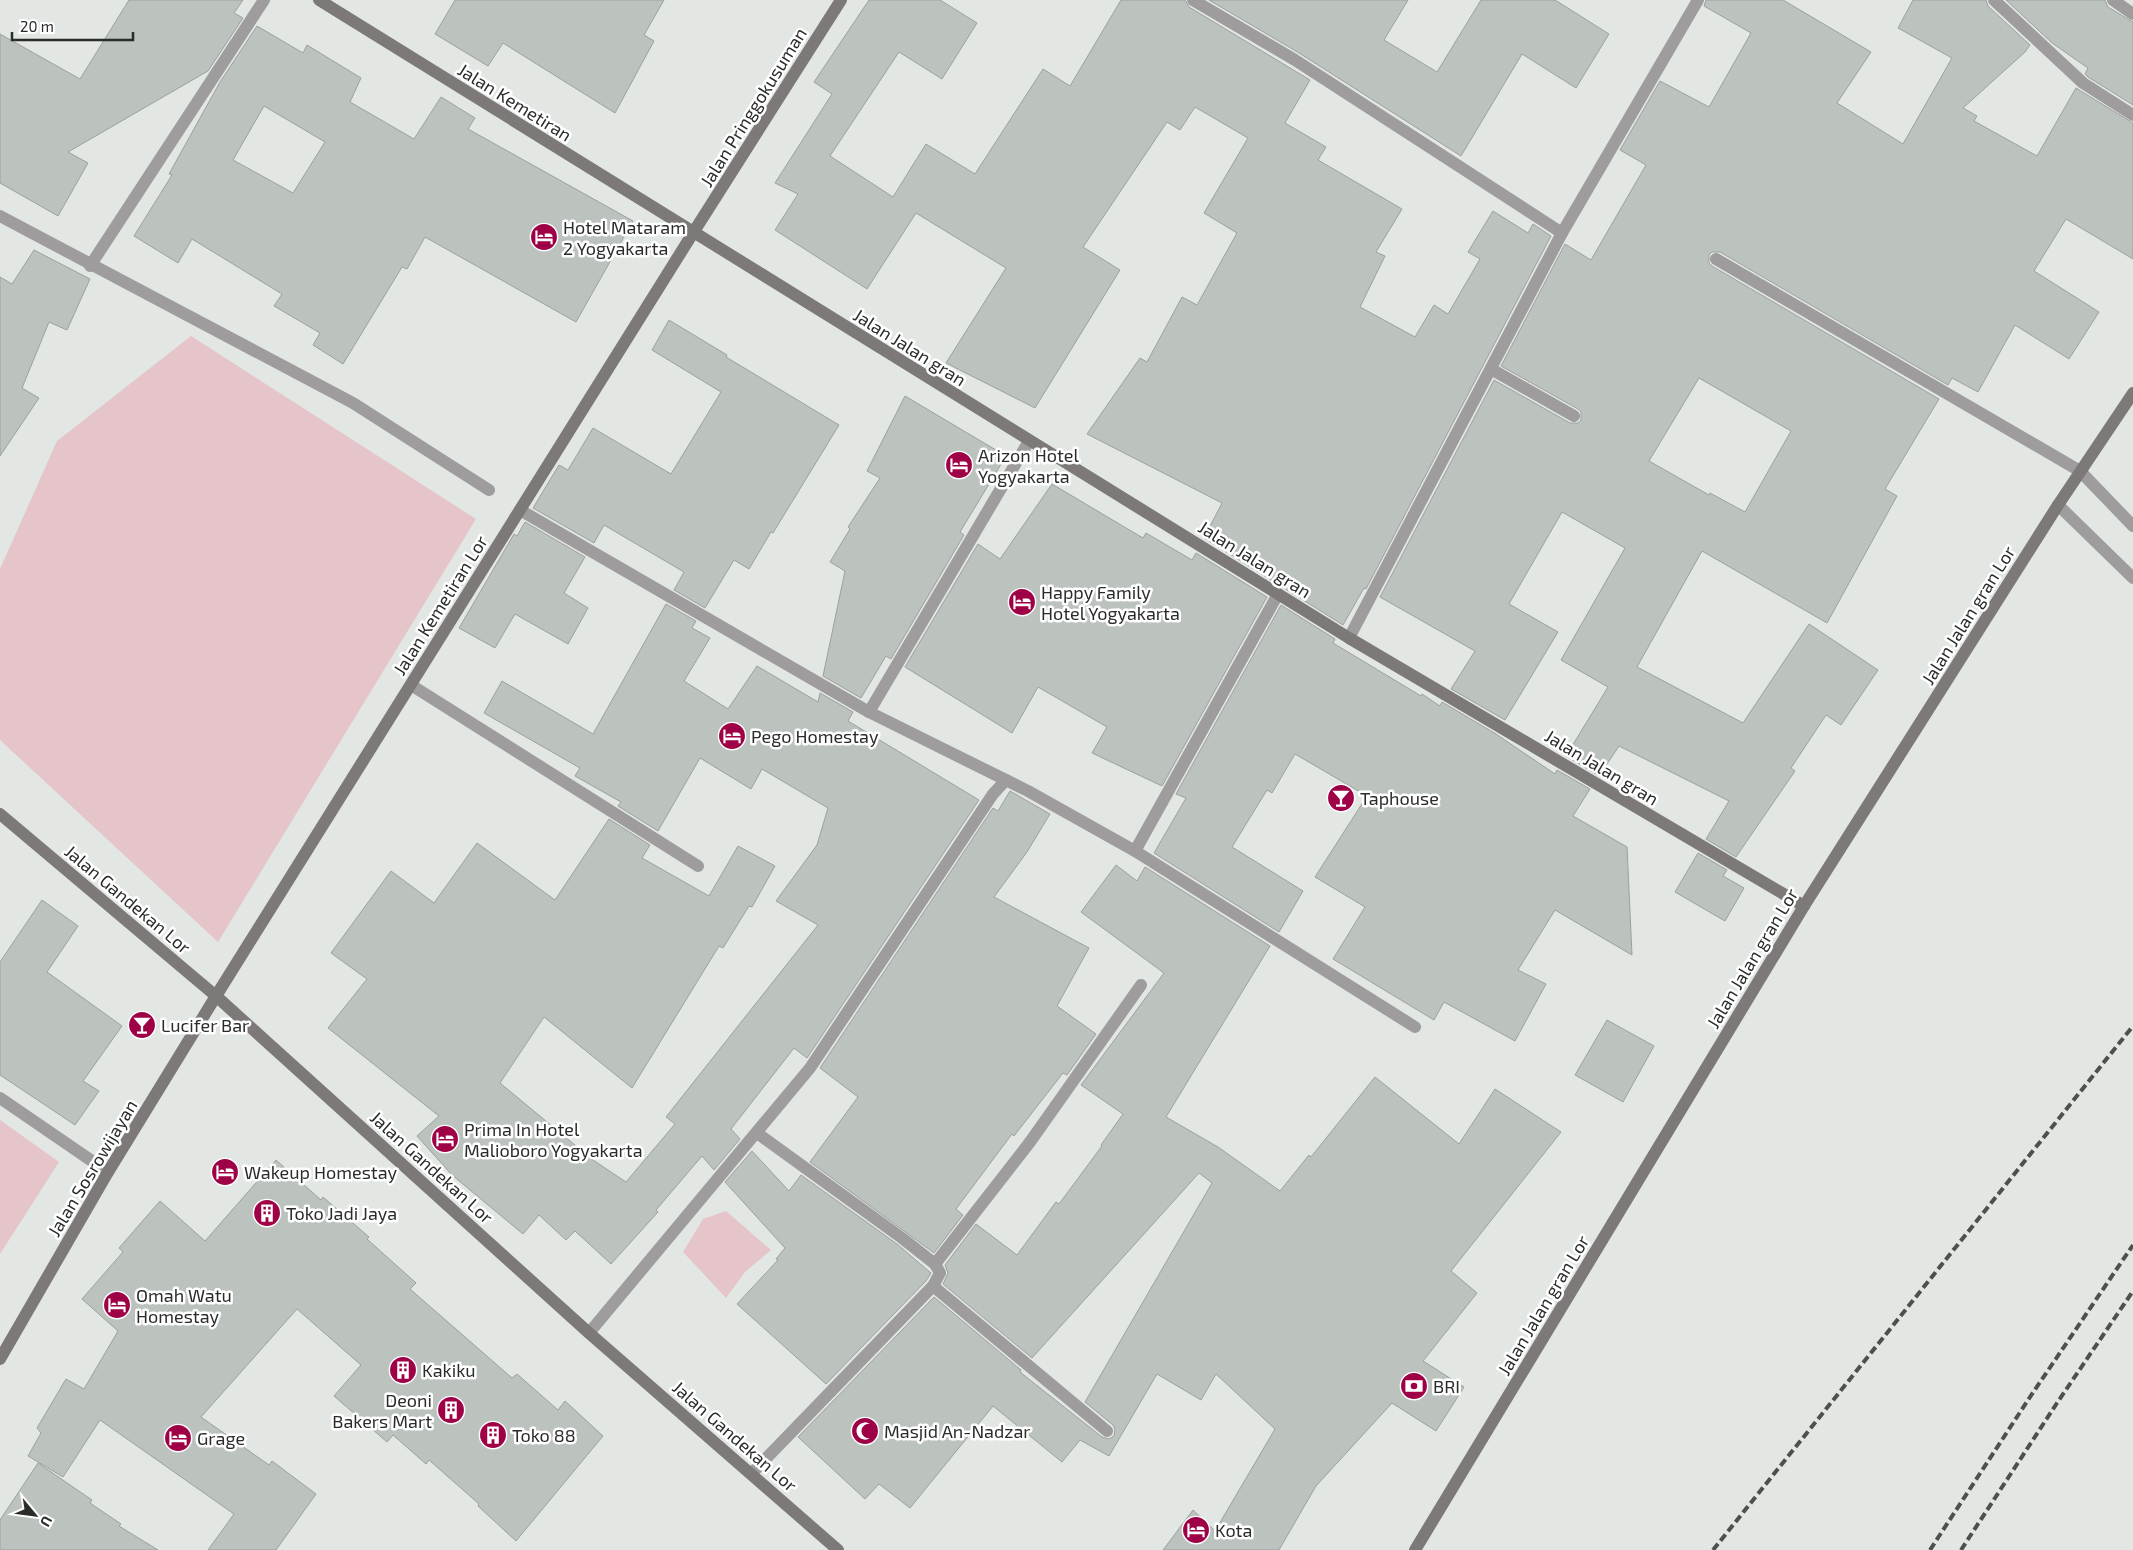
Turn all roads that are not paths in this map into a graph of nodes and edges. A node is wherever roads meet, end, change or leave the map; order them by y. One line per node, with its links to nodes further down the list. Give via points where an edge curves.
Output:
1 (264, 0): 14 (street)
2 (319, 0): 11 (street, Jalan Kemetiran)
3 (841, 0): 11 (street, Jalan Pringgokusuman)
4 (1193, 0): 12 (street, via 1295,60)
5 (1698, 0): 12 (street)
6 (1994, 0): 9 (street, via 2083,84)
7 (2113, 0): 8 (street)
8 (2133, 14)
9 (2132, 112)
10 (0, 216): 14 (street)
11 (693, 233): 18 (street, Jalan Jalan gran); 22 (street, Jalan Kemetiran Lor)
12 (1562, 233): 15 (street)
13 (1716, 259): 19 (street)
14 (90, 266): 20 (street, via 353,403)
15 (1491, 369): 17 (street); 26 (street)
16 (2133, 392): 19 (street, Jalan Jalan gran Lor)
17 (1574, 416)
18 (1029, 441): 25 (street, Jalan Jalan gran); 28 (street)
19 (2080, 471): 21 (street, Jalan Jalan gran Lor); 23 (street)
20 (488, 490)
21 (2058, 505): 24 (street); 33 (street, Jalan Jalan gran Lor)
22 (520, 510): 27 (street, Jalan Kemetiran Lor); 28 (street)
23 (2133, 526)
24 (2133, 578)
25 (1278, 594): 26 (street, Jalan Jalan gran); 31 (street)
26 (1349, 638): 33 (street, Jalan Jalan gran)
27 (411, 685): 32 (street); 35 (street, Jalan Kemetiran Lor)
28 (869, 712): 29 (street)
29 (1006, 780): 31 (street); 38 (street, via 992,794 810,1068)
30 (0, 814): 35 (street, Jalan Gandekan Lor)
31 (1135, 851): 36 (street)
32 (698, 866)
33 (1804, 906): 47 (street, Jalan Jalan gran Lor)
34 (1141, 985): 40 (street, via 1030,1142)
35 (216, 996): 39 (street, Jalan Sosrowijayan); 42 (street, Jalan Gandekan Lor)
36 (1415, 1027)
37 (0, 1098): 39 (street)
38 (756, 1133): 40 (street); 42 (street)
39 (108, 1172): 43 (street, Jalan Sosrowijayan)
40 (935, 1264): 41 (street, via 940,1273)
41 (933, 1286): 44 (street); 45 (street)
42 (590, 1333): 45 (street, Jalan Gandekan Lor)
43 (0, 1359)
44 (1107, 1431)
45 (752, 1473): 46 (street, Jalan Gandekan Lor)
46 (838, 1550)
47 (1415, 1550)

